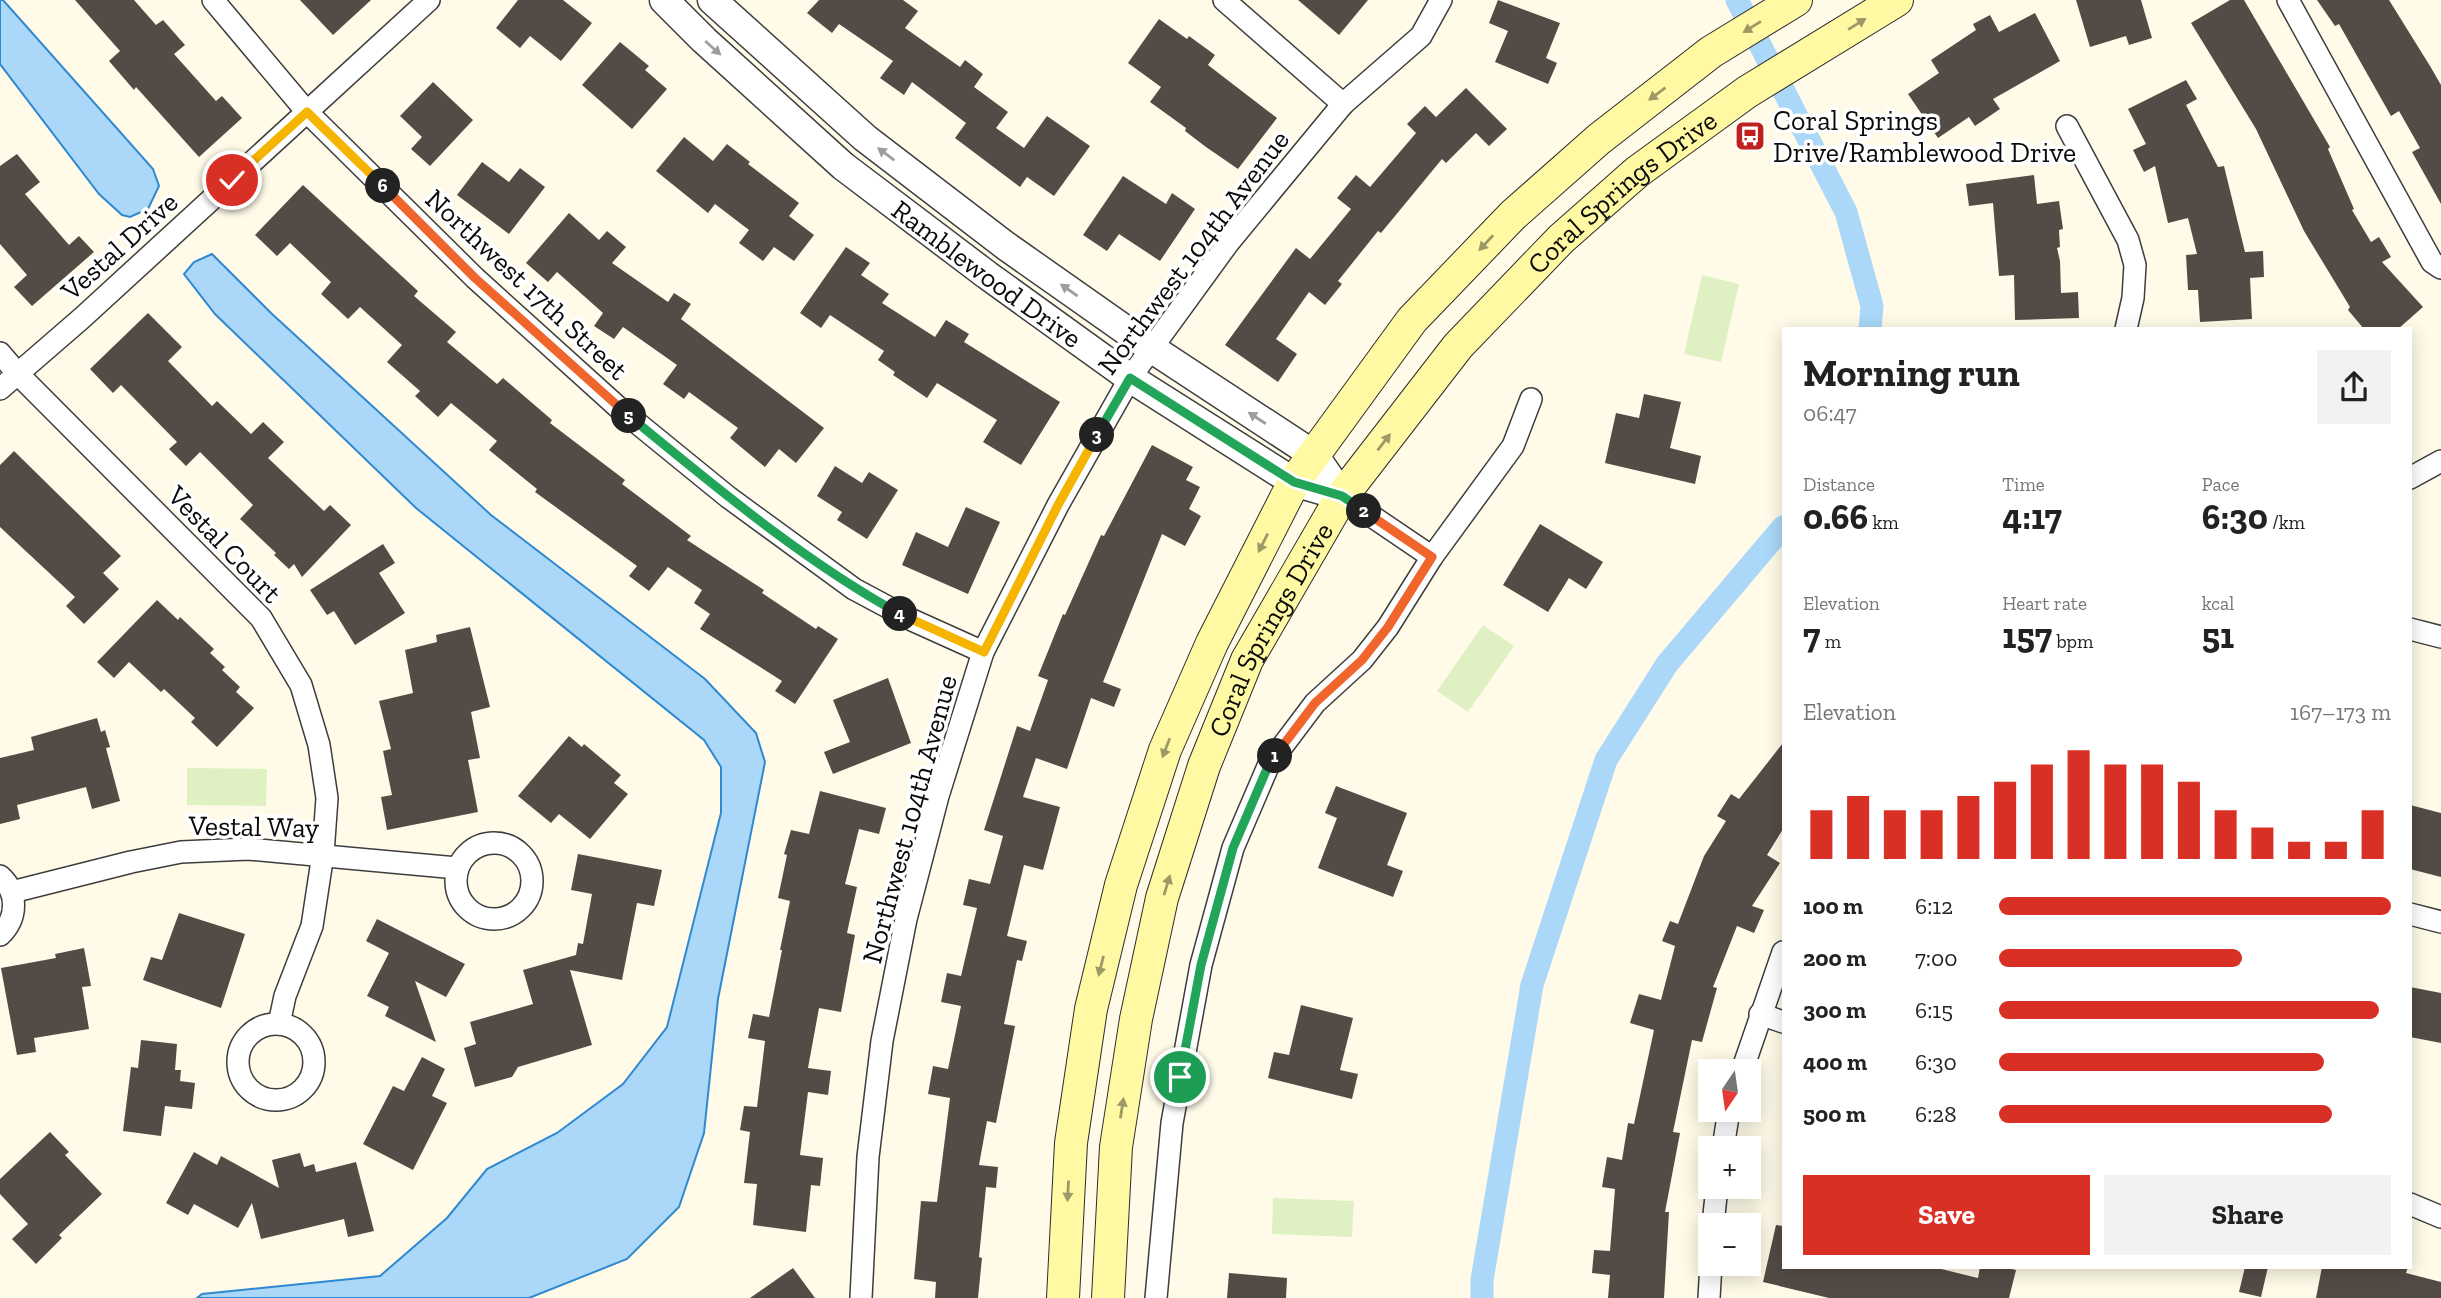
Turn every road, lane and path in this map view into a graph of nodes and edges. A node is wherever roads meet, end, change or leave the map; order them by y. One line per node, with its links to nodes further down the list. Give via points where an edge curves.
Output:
1 (212, 0): 11 (street, Northwest 17th Street)
2 (429, 0): 11 (street, Vestal Drive)
3 (664, 0): 18 (street, Ramblewood Drive, one-way to 18, via 843,166)
4 (712, 0): 15 (street, Ramblewood Drive, one-way to 4, via 864,138)
5 (1224, 0): 10 (street)
6 (1441, 0): 10 (street, Northwest 104th Avenue, via 1422,36)
7 (1897, 0): 25 (main road, Coral Springs Drive, one-way to 7, via 1458,346 1561,239 1637,172 1747,92)
8 (2288, 0): 13 (street, via 2432,262)
9 (1794, 1): 21 (main road, Coral Springs Drive, one-way to 21, via 1711,52 1599,139 1513,215 1412,320)
10 (1343, 104): 15 (street, Northwest 104th Avenue, via 1229,242)
11 (307, 112): 17 (street, Vestal Drive); 29 (street, Northwest 17th Street, via 475,278 620,409 728,497 854,589)
12 (2067, 127): 14 (street, via 2128,240 2135,265)
13 (2441, 268)
14 (2126, 327)
15 (1151, 348): 18 (street, Northwest 104th Avenue); 21 (street, Ramblewood Drive, one-way to 15)
16 (0, 353): 17 (street, Vestal Court)
17 (17, 373): 19 (street, Vestal Drive); 30 (street, Vestal Court, via 261,618 301,685 319,745 327,799)
18 (1130, 378): 24 (street, Ramblewood Drive); 29 (street, Northwest 104th Avenue, via 1058,505)
19 (0, 389)
20 (1531, 399): 26 (street, via 1513,446)
21 (1314, 455): 24 (main road, Coral Springs Drive); 25 (street, Ramblewood Drive)
22 (2441, 461): 23 (street)
23 (2412, 477)
24 (1294, 482): 25 (street, Ramblewood Drive); 45 (main road, Coral Springs Drive, one-way to 45, via 1212,643 1165,750 1121,885 1091,1009 1071,1143)
25 (1342, 496): 26 (street, Ramblewood Drive); 46 (main road, Coral Springs Drive, one-way to 25, via 1116,1147 1136,1019 1162,898 1204,766 1247,660)
26 (1432, 557): 47 (street, via 1388,627 1362,660 1315,703 1269,764 1233,848 1201,965 1172,1123)
27 (2412, 630): 28 (street)
28 (2441, 637)
29 (984, 652): 44 (street, Northwest 104th Avenue, via 909,907 882,1041 868,1157)
30 (323, 854): 31 (street, Vestal Way); 32 (street, Vestal Way, via 248,849 181,852); 39 (street, Vestal Court, via 312,926)
31 (457, 868)
32 (6, 884): 35 (street, Vestal Way, via 14,905 12,918)
33 (2412, 915): 34 (street)
34 (2441, 922)
35 (0, 934)
36 (1782, 954): 37 (street)
37 (1760, 1014): 38 (street); 40 (street)
38 (1782, 1022)
39 (279, 1024)
40 (1746, 1059)
41 (2412, 1205): 42 (street)
42 (2441, 1217)
43 (1710, 1276): 48 (street)
44 (861, 1298)
45 (1063, 1298)
46 (1108, 1298)
47 (1156, 1298)
48 (1709, 1298)

